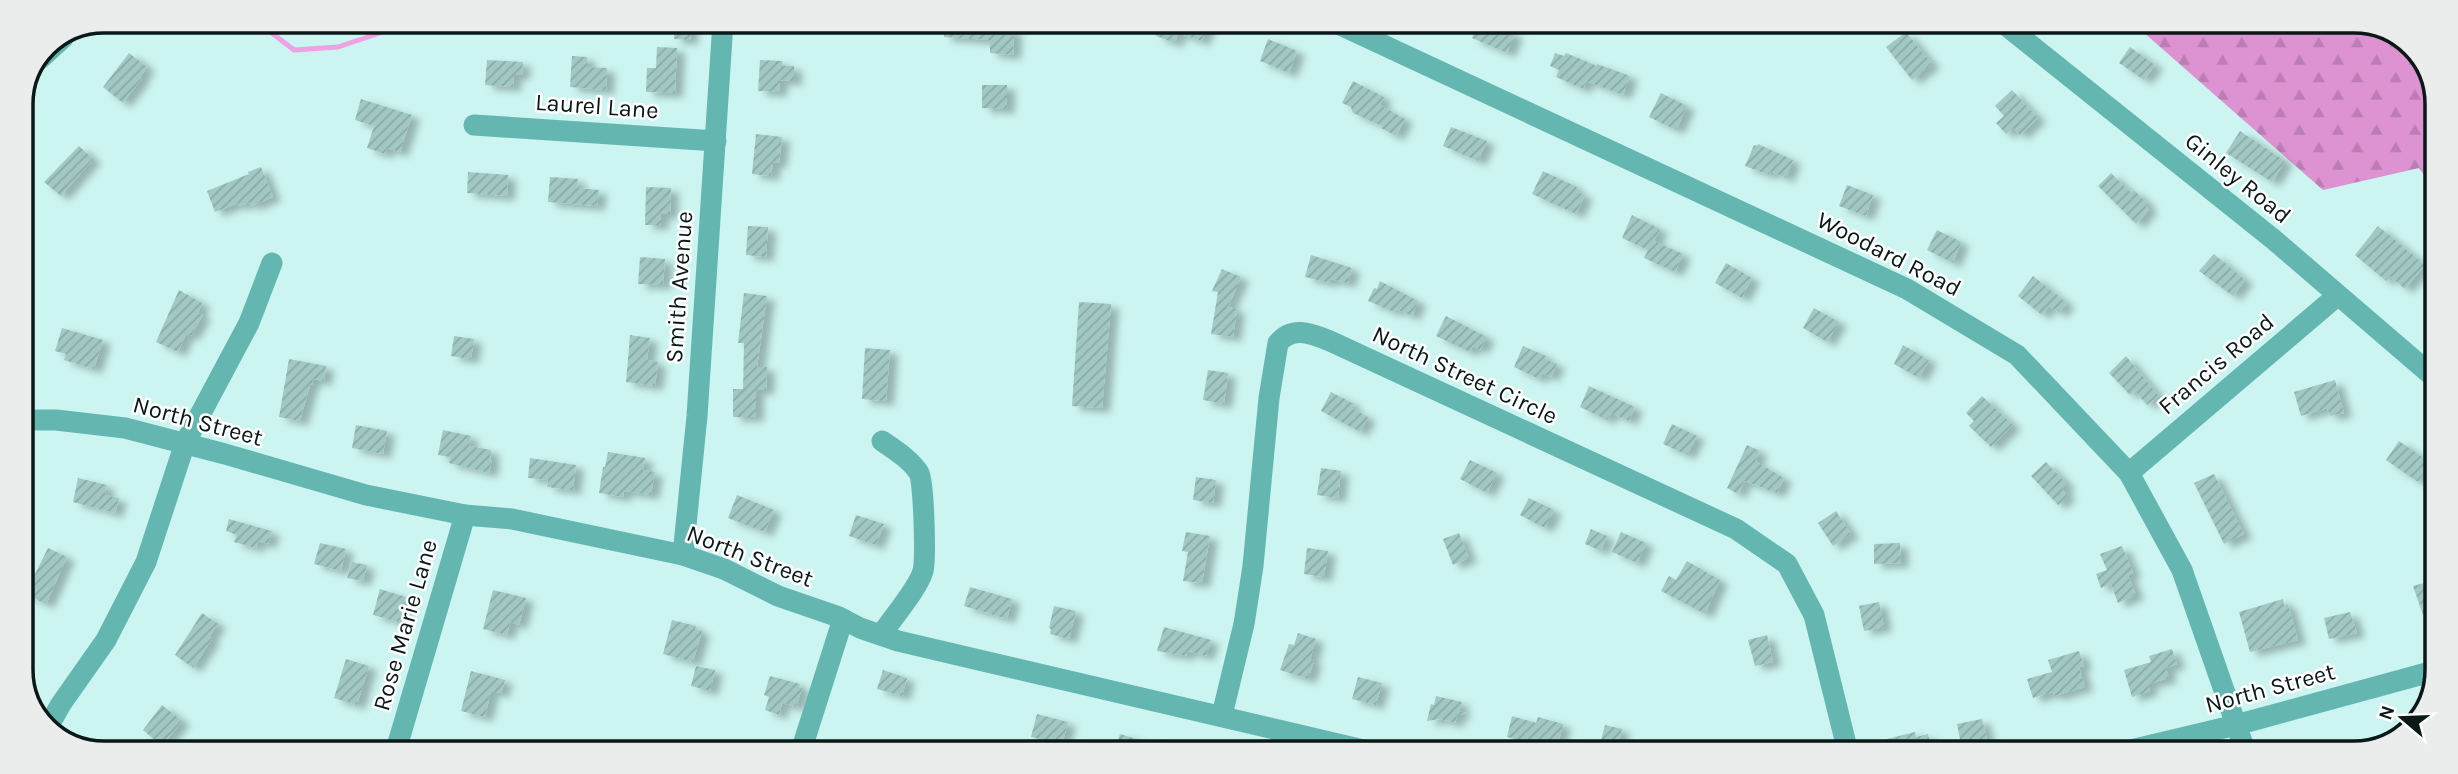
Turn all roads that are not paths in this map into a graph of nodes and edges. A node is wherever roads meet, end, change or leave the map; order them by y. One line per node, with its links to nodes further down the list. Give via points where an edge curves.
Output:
1 (722, 33): 5 (street, Smith Avenue)
2 (1357, 33): 12 (street, Woodard Road, via 1907,289 2017,355)
3 (2016, 33): 7 (street, Ginley Road, via 2273,239)
4 (474, 125): 5 (street, Laurel Lane)
5 (716, 141): 14 (street, Smith Avenue)
6 (272, 262): 11 (street, via 249,323)
7 (2337, 296): 8 (street, Ginley Road); 12 (street, Francis Road)
8 (2425, 371)
9 (33, 421): 11 (street, North Street, via 125,428)
10 (882, 441): 16 (street, via 920,474 923,571)
11 (185, 443): 13 (street, North Street, via 366,495); 19 (street, via 145,562 106,640)
12 (2129, 473): 20 (street, Woodard Road, via 2182,570)
13 (465, 515): 14 (street, North Street, via 512,519); 21 (street, Rose Marie Lane)
14 (683, 555): 15 (street, North Street)
15 (843, 619): 16 (street, North Street); 22 (street)
16 (881, 635): 18 (street, North Street)
17 (2425, 674): 20 (street, North Street)
18 (1222, 715): 23 (street, North Street); 24 (street, North Street Circle, via 1251,578 1278,343 1300,331 1736,529 1787,564 1814,615)
19 (53, 719)
20 (2236, 725): 25 (street, North Street); 26 (street, Woodard Road)
21 (399, 741)
22 (803, 741)
23 (1327, 741)
24 (1845, 741)
25 (2169, 741)
26 (2242, 741)

